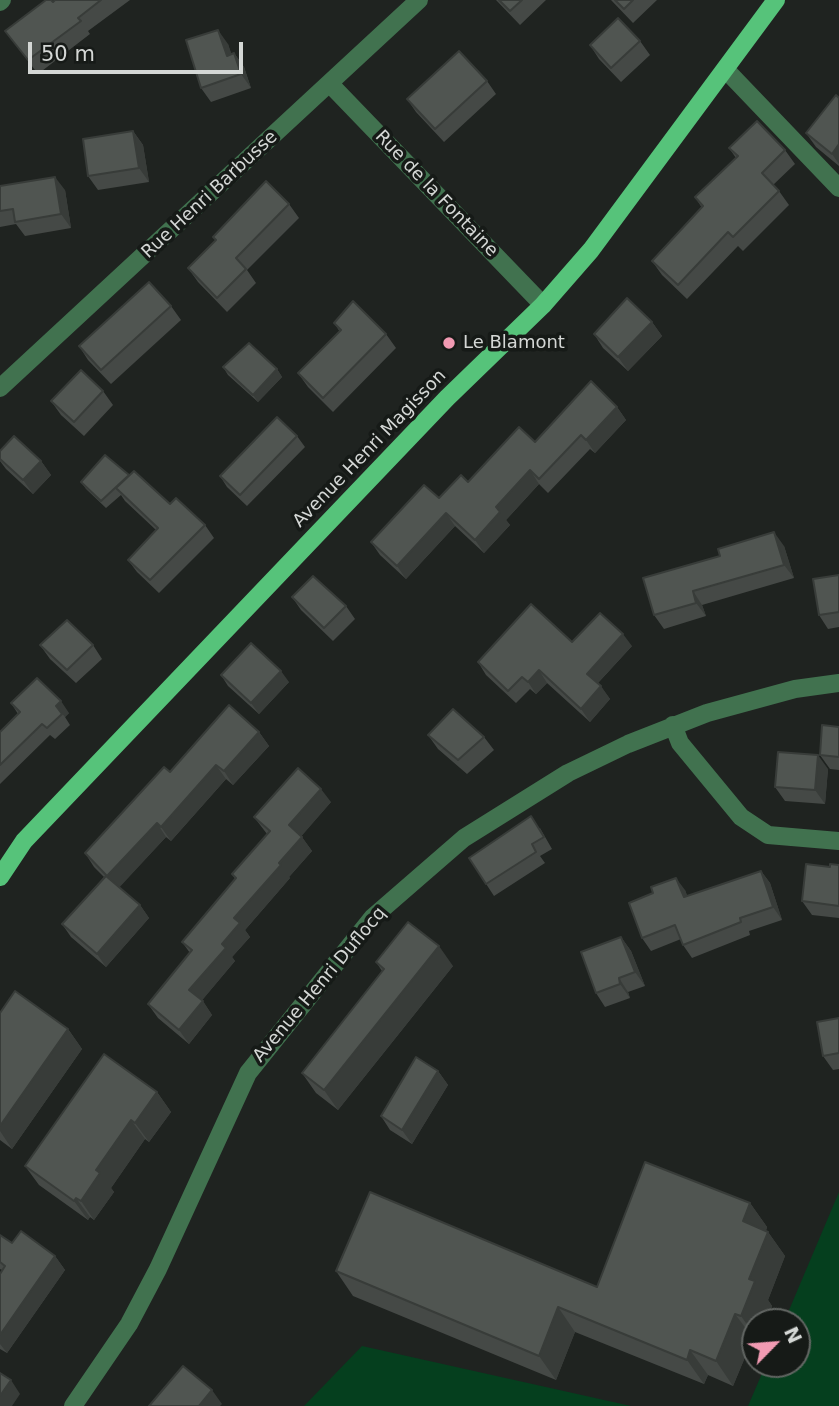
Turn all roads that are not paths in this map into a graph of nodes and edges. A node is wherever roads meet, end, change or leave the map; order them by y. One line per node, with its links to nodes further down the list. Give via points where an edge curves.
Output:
1 (419, 0): 4 (street, Rue Henri Barbusse)
2 (776, 0): 3 (main road, Avenue Henri Magisson)
3 (726, 70): 5 (street); 6 (main road, Avenue Henri Magisson, via 591,250)
4 (330, 84): 6 (street, Rue de la Fontaine); 7 (street, Rue Henri Barbusse)
5 (839, 188)
6 (543, 305): 11 (main road, Avenue Henri Magisson, via 447,398 33,831)
7 (0, 388)
8 (839, 684): 9 (street, Avenue Henri Duflocq, via 795,689)
9 (673, 725): 10 (street, via 680,743 741,817 768,835); 12 (street, Avenue Henri Duflocq, via 568,773 464,838 373,917 248,1073 129,1324)
10 (839, 841)
11 (0, 877)
12 (73, 1406)

